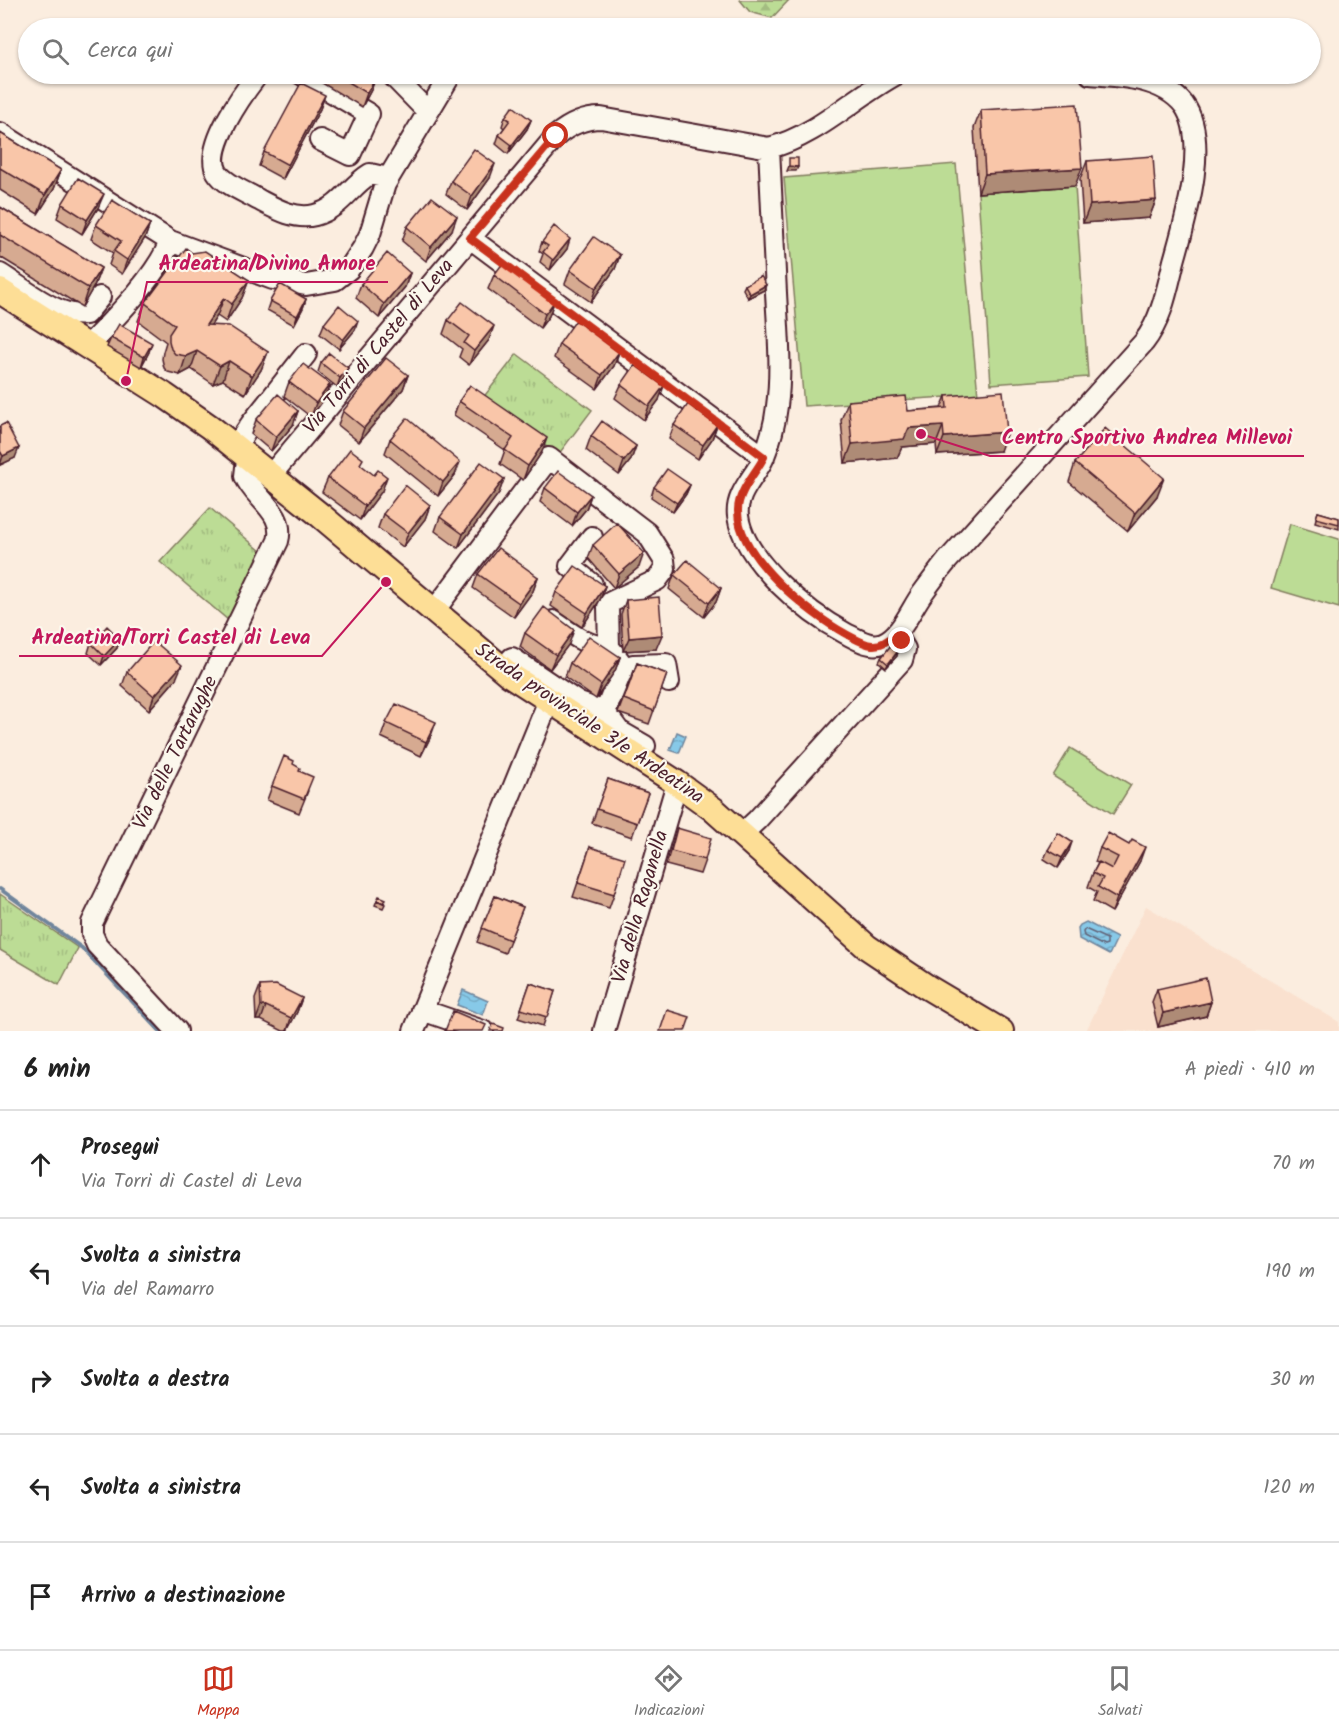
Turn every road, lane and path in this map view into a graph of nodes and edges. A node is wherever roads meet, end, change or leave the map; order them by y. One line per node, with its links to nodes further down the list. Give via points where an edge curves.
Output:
1 (251, 84): 11 (street, via 233,109 216,148 214,167 225,180 278,210 306,216 335,205 370,174)
2 (318, 84): 9 (street, via 369,114 350,155)
3 (401, 84): 7 (street)
4 (445, 84): 7 (street)
5 (882, 84): 10 (street, via 793,141)
6 (1153, 84): 26 (street, via 1175,96 1190,116 1195,141 1191,194 1160,313 1144,342 953,554)
7 (428, 112): 11 (street)
8 (0, 133): 13 (street)
9 (320, 140)
10 (768, 148): 12 (street, Via Torri di Castel di Leva, via 590,119 556,136); 20 (street, via 780,362 777,405)
11 (388, 178): 13 (street, via 363,248 343,275 326,283 300,285 273,279)
12 (470, 238): 20 (street); 21 (street, Via Torri di Castel di Leva)
13 (170, 241): 17 (street, via 126,305)
14 (0, 274): 16 (street, via 60,312 77,316 86,314)
15 (0, 291): 17 (main road, Strada provinciale 3/e Ardeatina)
16 (100, 297)
17 (87, 347): 19 (main road, Strada provinciale 3/e Ardeatina, via 164,395)
18 (306, 354): 19 (street, via 251,424)
19 (244, 453): 21 (main road, Strada provinciale 3/e Ardeatina); 37 (street, Via delle Tartarughe, via 244,476 276,518 278,541 92,923 97,945)
20 (764, 457): 26 (street, via 743,492 738,510 741,528 758,558 794,597 840,631 873,645)
21 (271, 476): 24 (main road, Strada provinciale 3/e Ardeatina)
22 (592, 537): 23 (street, via 570,566)
23 (613, 601): 24 (street, via 657,580 664,571 664,560 647,533 549,458 499,531); 27 (street, via 607,612)
24 (434, 611): 31 (main road, Strada provinciale 3/e Ardeatina, via 510,675)
25 (553, 621): 27 (street, via 587,642)
26 (896, 634): 35 (street, via 905,649 902,660)
27 (609, 647): 29 (street)
28 (512, 658): 32 (street, via 579,703)
29 (625, 668): 30 (street, via 666,664); 32 (street)
30 (669, 682)
31 (549, 700): 34 (main road, Strada provinciale 3/e Ardeatina); 36 (street)
32 (605, 712): 33 (street, via 619,731)
33 (645, 746)
34 (677, 783): 35 (main road, Strada provinciale 3/e Ardeatina); 40 (street, Via della Raganella)
35 (742, 834): 41 (main road, Strada provinciale 3/e Ardeatina, via 867,947)
36 (422, 1010): 38 (street); 39 (street)
37 (177, 1031)
38 (414, 1031)
39 (483, 1031)
40 (604, 1031)
41 (1001, 1031)

